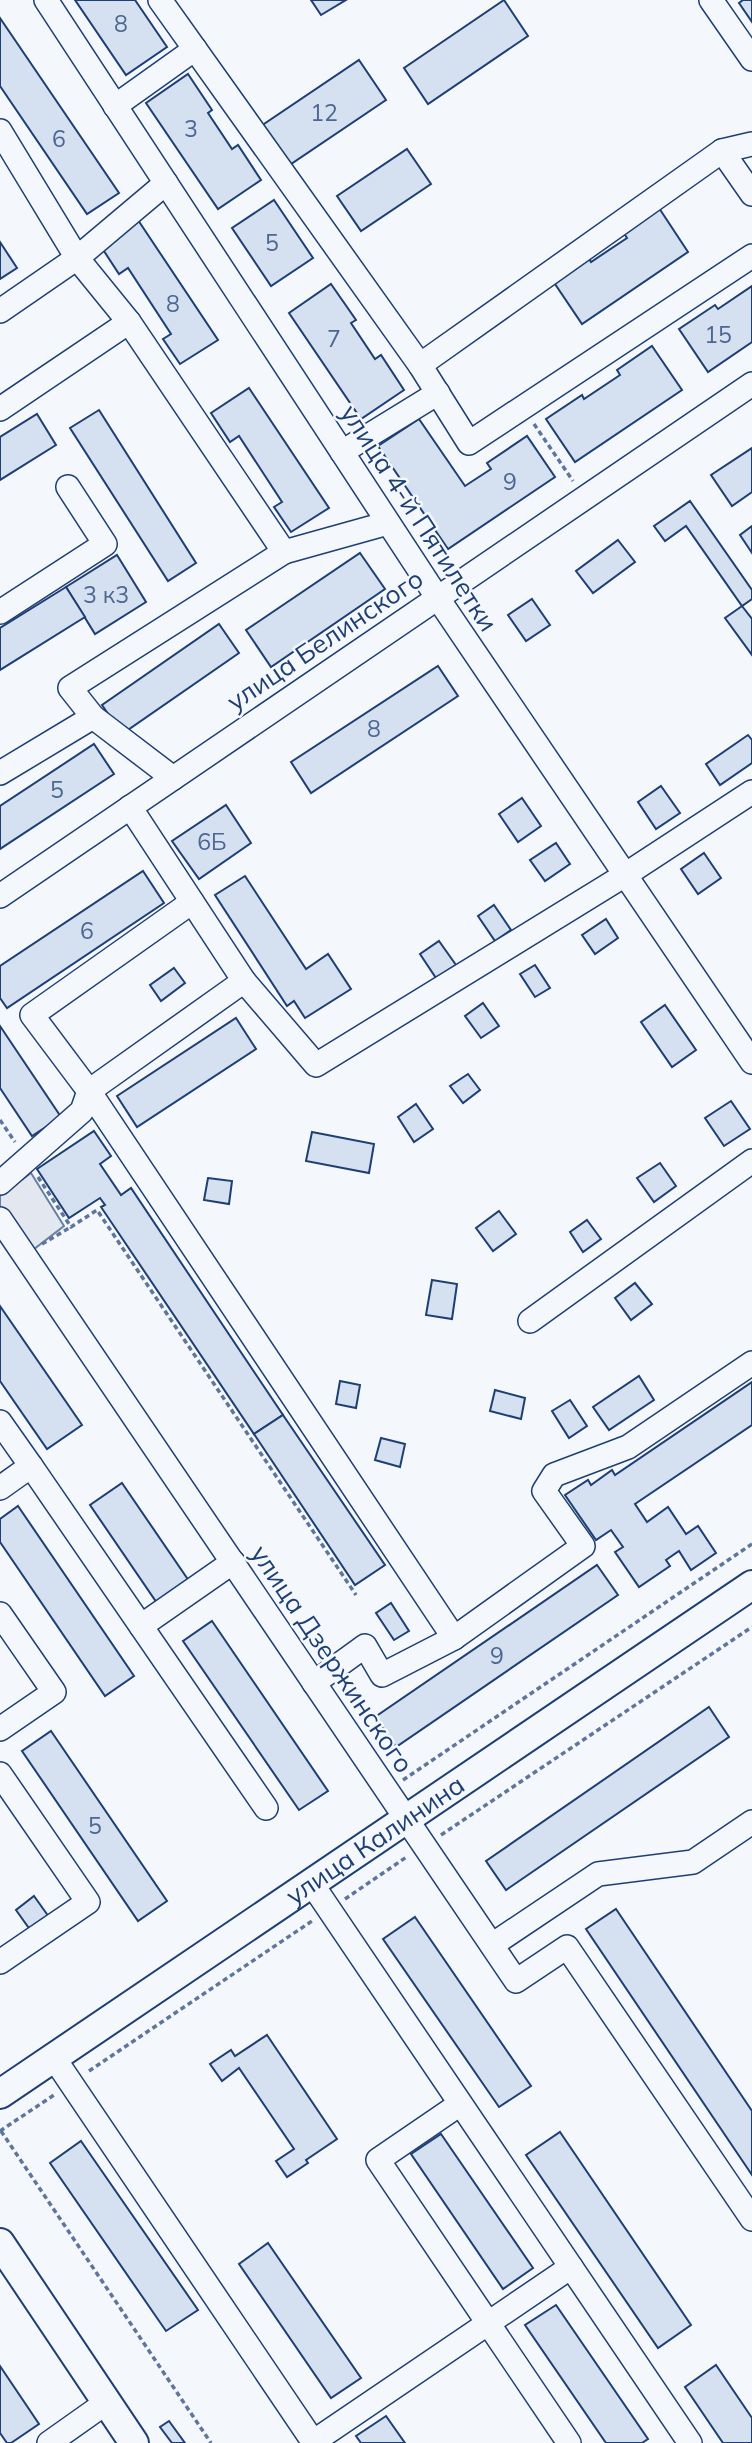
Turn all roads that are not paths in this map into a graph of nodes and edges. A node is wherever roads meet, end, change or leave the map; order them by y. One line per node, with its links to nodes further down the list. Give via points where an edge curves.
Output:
1 (46, 0): 6 (street, улица 4-й Пятилетки)
2 (160, 0): 4 (street)
3 (711, 0): 5 (street)
4 (195, 48): 6 (street); 16 (street)
5 (752, 60)
6 (115, 106): 10 (street, улица 4-й Пятилетки)
7 (0, 131): 13 (street)
8 (752, 144): 9 (street)
9 (722, 151): 11 (street); 16 (street)
10 (166, 183): 13 (street); 20 (street, улица 4-й Пятилетки)
11 (752, 194)
12 (752, 256): 18 (street, via 469,443)
13 (77, 258): 14 (street); 15 (street)
14 (0, 311)
15 (129, 322): 19 (street); 23 (street)
16 (420, 365): 18 (street)
17 (752, 384): 24 (street, улица Белинского)
18 (438, 393): 20 (street)
19 (0, 409)
20 (342, 452): 22 (street, улица 4-й Пятилетки)
21 (68, 487): 25 (street, via 105,544)
22 (388, 523): 23 (street); 24 (street, улица 4-й Пятилетки)
23 (284, 552): 26 (street, via 70,688)
24 (437, 597): 28 (street, улица Белинского); 31 (street, улица 4-й Пятилетки)
25 (0, 612)
26 (93, 717): 27 (street); 28 (street)
27 (0, 773)
28 (173, 778): 30 (street, улица Белинского)
29 (752, 792): 31 (street)
30 (130, 807): 32 (street, улица Белинского); 33 (street)
31 (625, 875): 34 (street, via 316,1065); 35 (street, улица 4-й Пятилетки)
32 (0, 896)
33 (192, 902): 34 (street); 36 (street, via 32,1015)
34 (244, 981): 36 (street)
35 (752, 1062)
36 (89, 1091): 38 (street, via 82,1111); 49 (street)
37 (752, 1161): 40 (street)
38 (0, 1183)
39 (1, 1224): 45 (street, улица Дзержинского)
40 (530, 1321)
41 (752, 1363): 49 (street, via 628,1447 554,1475 544,1491 583,1546)
42 (0, 1422): 43 (street)
43 (31, 1466): 44 (street); 48 (street)
44 (0, 1488)
45 (233, 1562): 48 (street); 50 (street, улица Дзержинского)
46 (752, 1585): 54 (main road, улица Калинина)
47 (0, 1614): 51 (street, via 54,1692)
48 (141, 1626): 53 (street)
49 (454, 1638): 50 (street, via 382,1675 365,1646)
50 (314, 1683): 54 (street, улица Дзержинского)
51 (0, 1729)
52 (0, 1773): 58 (street, via 88,1902)
53 (265, 1808)
54 (407, 1819): 56 (main road, улица Калинина); 57 (street, улица Дзержинского)
55 (752, 1822): 57 (street, via 693,1862 598,1874)
56 (312, 1884): 59 (main road, улица Калинина); 61 (street)
57 (492, 1945): 62 (street, улица Дзержинского, via 516,1981 567,1947)
58 (0, 1962)
59 (54, 2058): 60 (main road, улица Калинина); 68 (street)
60 (0, 2094)
61 (460, 2104): 64 (street); 65 (street, via 378,2160)
62 (752, 2219)
63 (0, 2244): 66 (main road)
64 (571, 2267): 65 (street); 67 (street)
65 (488, 2323): 68 (street); 71 (street)
66 (107, 2402): 69 (street); 70 (main road)
67 (682, 2440)
68 (313, 2442)
69 (49, 2443)
70 (134, 2443)
71 (569, 2443)

